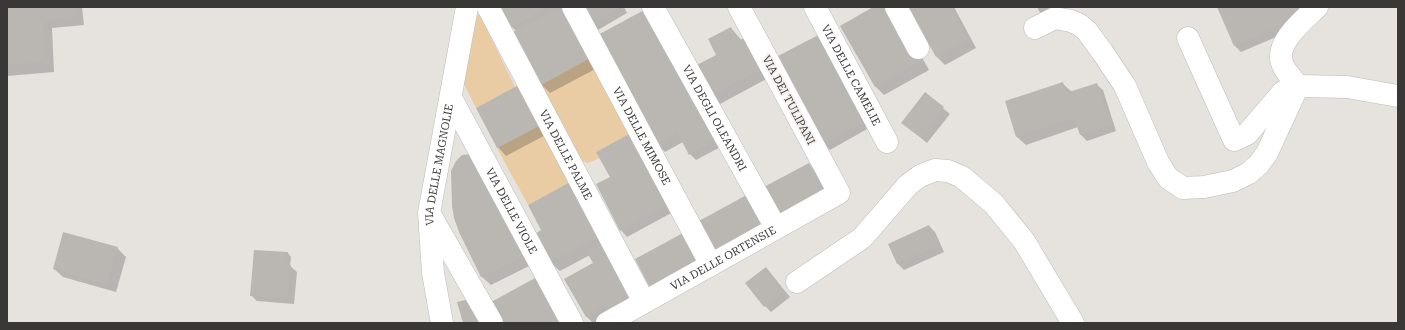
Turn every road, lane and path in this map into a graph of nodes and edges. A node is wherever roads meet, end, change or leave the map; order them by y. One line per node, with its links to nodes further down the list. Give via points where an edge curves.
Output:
1 (467, 7): 14 (street, VIA DELLE MAGNOLIE)
2 (488, 7): 21 (street, VIA DELLE PALME)
3 (573, 7): 19 (street, VIA DELLE MIMOSE)
4 (653, 7): 18 (street, VIA DEGLI OLEANDRI)
5 (739, 7): 16 (street, VIA DEI TULIPANI)
6 (815, 7): 15 (street, VIA DELLE CAMELIE)
7 (896, 7): 11 (street)
8 (1309, 10): 12 (street, via 1285,41 1280,54 1282,64)
9 (1035, 28): 12 (street, via 1055,18 1071,21 1087,31 1125,86 1161,167 1168,178 1183,188 1233,181 1249,173 1267,153)
10 (1188, 38): 12 (street, via 1234,140 1247,134 1283,92)
11 (918, 48)
12 (1298, 86): 13 (street, via 1347,87)
13 (1398, 96)
14 (451, 98): 17 (street, VIA DELLE MAGNOLIE); 24 (street, VIA DELLE VIOLE)
15 (887, 142)
16 (839, 193): 18 (street, VIA DELLE ORTENSIE)
17 (429, 213): 22 (street, VIA DELLE MAGNOLIE, via 433,273); 23 (street)
18 (776, 228): 19 (street, VIA DELLE ORTENSIE)
19 (711, 265): 21 (street, VIA DELLE ORTENSIE)
20 (797, 282): 26 (street, via 862,238 908,185 920,176 935,170 948,171 962,177 994,204 1024,241)
21 (644, 302): 25 (street, VIA DELLE ORTENSIE)
22 (442, 323)
23 (492, 323)
24 (572, 323)
25 (607, 323)
26 (1073, 323)

